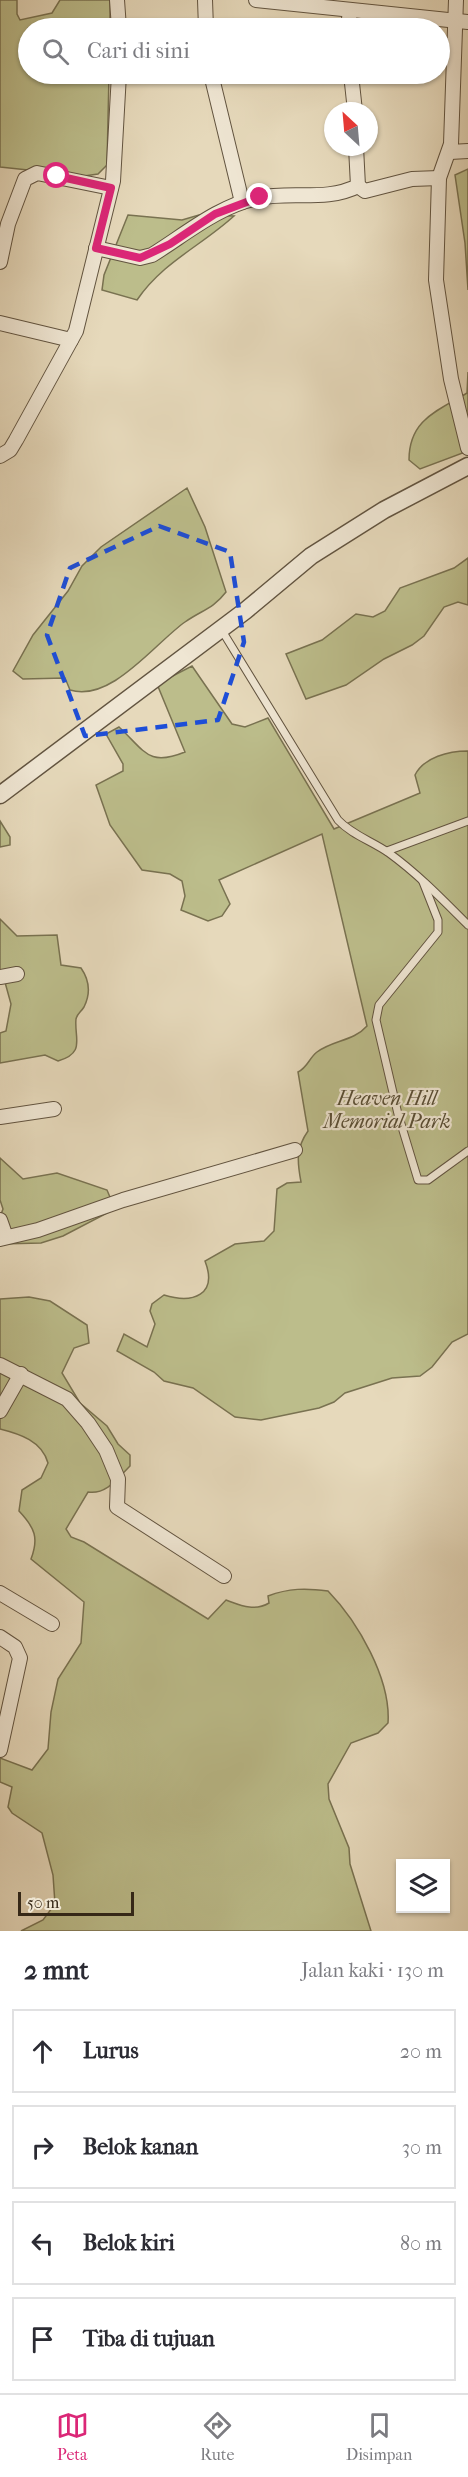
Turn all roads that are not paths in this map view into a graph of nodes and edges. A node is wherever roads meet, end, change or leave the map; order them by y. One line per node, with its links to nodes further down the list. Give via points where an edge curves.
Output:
1 (117, 0): 7 (street)
2 (205, 0): 8 (street)
3 (256, 0): 5 (street)
4 (456, 0): 11 (street)
5 (306, 3): 6 (street)
6 (350, 10): 9 (street); 10 (street)
7 (118, 18)
8 (206, 18)
9 (349, 18)
10 (431, 18)
11 (461, 21): 17 (street)
12 (118, 84): 21 (street)
13 (213, 84): 22 (street)
14 (352, 84): 15 (street)
15 (354, 102)
16 (468, 151): 17 (street)
17 (450, 152): 19 (street)
18 (356, 156): 20 (street)
19 (439, 178): 20 (street, via 412,179 365,190); 27 (street, via 436,280 450,379)
20 (358, 186): 22 (street, via 336,195 260,197)
21 (111, 188): 23 (street); 24 (street, via 47,175 24,179)
22 (242, 202): 23 (street, via 140,258)
23 (96, 248): 26 (street)
24 (0, 262)
25 (0, 322): 26 (street)
26 (71, 340): 28 (street, via 10,450)
27 (468, 448)
28 (0, 456)
29 (468, 466): 30 (street, via 384,510 311,556)
30 (221, 629): 31 (street); 33 (lane, via 338,820 346,829)
31 (0, 795)
32 (468, 821): 33 (lane)
33 (387, 851): 34 (lane)
34 (423, 879): 35 (lane); 41 (lane, via 438,920 438,932 379,1005 376,1020 417,1180 428,1180)
35 (468, 925)
36 (17, 974): 37 (street)
37 (0, 977)
38 (54, 1109): 39 (street)
39 (0, 1117)
40 (295, 1150): 43 (street)
41 (468, 1151)
42 (0, 1220): 43 (street)
43 (3, 1238)
44 (0, 1365): 45 (street)
45 (21, 1374): 46 (street); 47 (street, via 67,1399 88,1423 106,1450 118,1479 117,1507)
46 (0, 1411)
47 (224, 1576)
48 (0, 1593): 49 (street)
49 (51, 1624)
50 (0, 1636): 51 (street, via 15,1647 20,1658)
51 (0, 1750)

